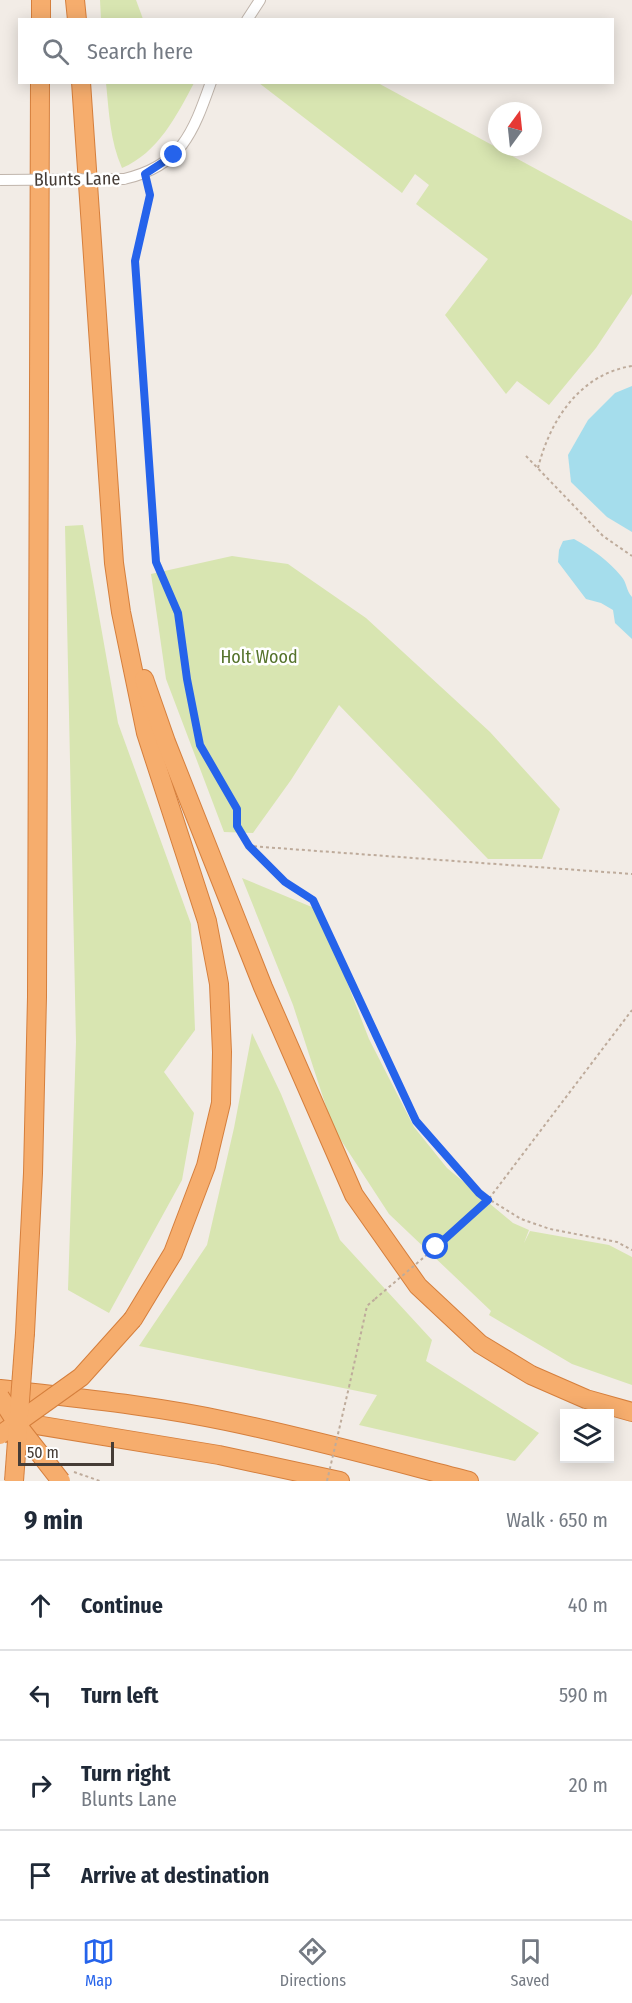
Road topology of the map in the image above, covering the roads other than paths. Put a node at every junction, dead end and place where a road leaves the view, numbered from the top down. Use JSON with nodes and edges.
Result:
{"nodes":[{"id":1,"x":41,"y":0,"type":"edge"},
{"id":2,"x":75,"y":0,"type":"edge"},
{"id":3,"x":260,"y":0,"type":"edge"},
{"id":4,"x":41,"y":18,"type":"edge"},
{"id":5,"x":77,"y":18,"type":"edge"},
{"id":6,"x":248,"y":18,"type":"edge"},
{"id":7,"x":40,"y":84,"type":"edge"},
{"id":8,"x":81,"y":84,"type":"edge"},
{"id":9,"x":209,"y":84,"type":"edge"},
{"id":10,"x":0,"y":180,"type":"edge"},
{"id":11,"x":121,"y":612,"type":"junction"},
{"id":12,"x":0,"y":1389,"type":"edge"},
{"id":13,"x":0,"y":1397,"type":"edge"},
{"id":14,"x":632,"y":1412,"type":"edge"},
{"id":15,"x":0,"y":1419,"type":"edge"},
{"id":16,"x":0,"y":1435,"type":"edge"},
{"id":17,"x":301,"y":1471,"type":"junction"},
{"id":18,"x":14,"y":1481,"type":"edge"},
{"id":19,"x":61,"y":1481,"type":"edge"},
{"id":20,"x":325,"y":1481,"type":"edge"},
{"id":21,"x":340,"y":1481,"type":"edge"},
{"id":22,"x":470,"y":1481,"type":"edge"}],
"edges":[{"from":1,"to":4,"type":"highway"},
{"from":2,"to":5,"type":"highway"},
{"from":3,"to":6,"type":"street"},
{"from":7,"to":18,"type":"highway","bridge":true},
{"from":8,"to":11,"type":"highway"},
{"from":9,"to":10,"type":"street","name":"Blunts Lane","bridge":true},
{"from":11,"to":14,"type":"highway"},
{"from":11,"to":16,"type":"highway","bridge":true},
{"from":12,"to":22,"type":"highway"},
{"from":13,"to":19,"type":"highway","bridge":true},
{"from":15,"to":17,"type":"highway"},
{"from":17,"to":20,"type":"highway"},
{"from":17,"to":21,"type":"highway"}]}
